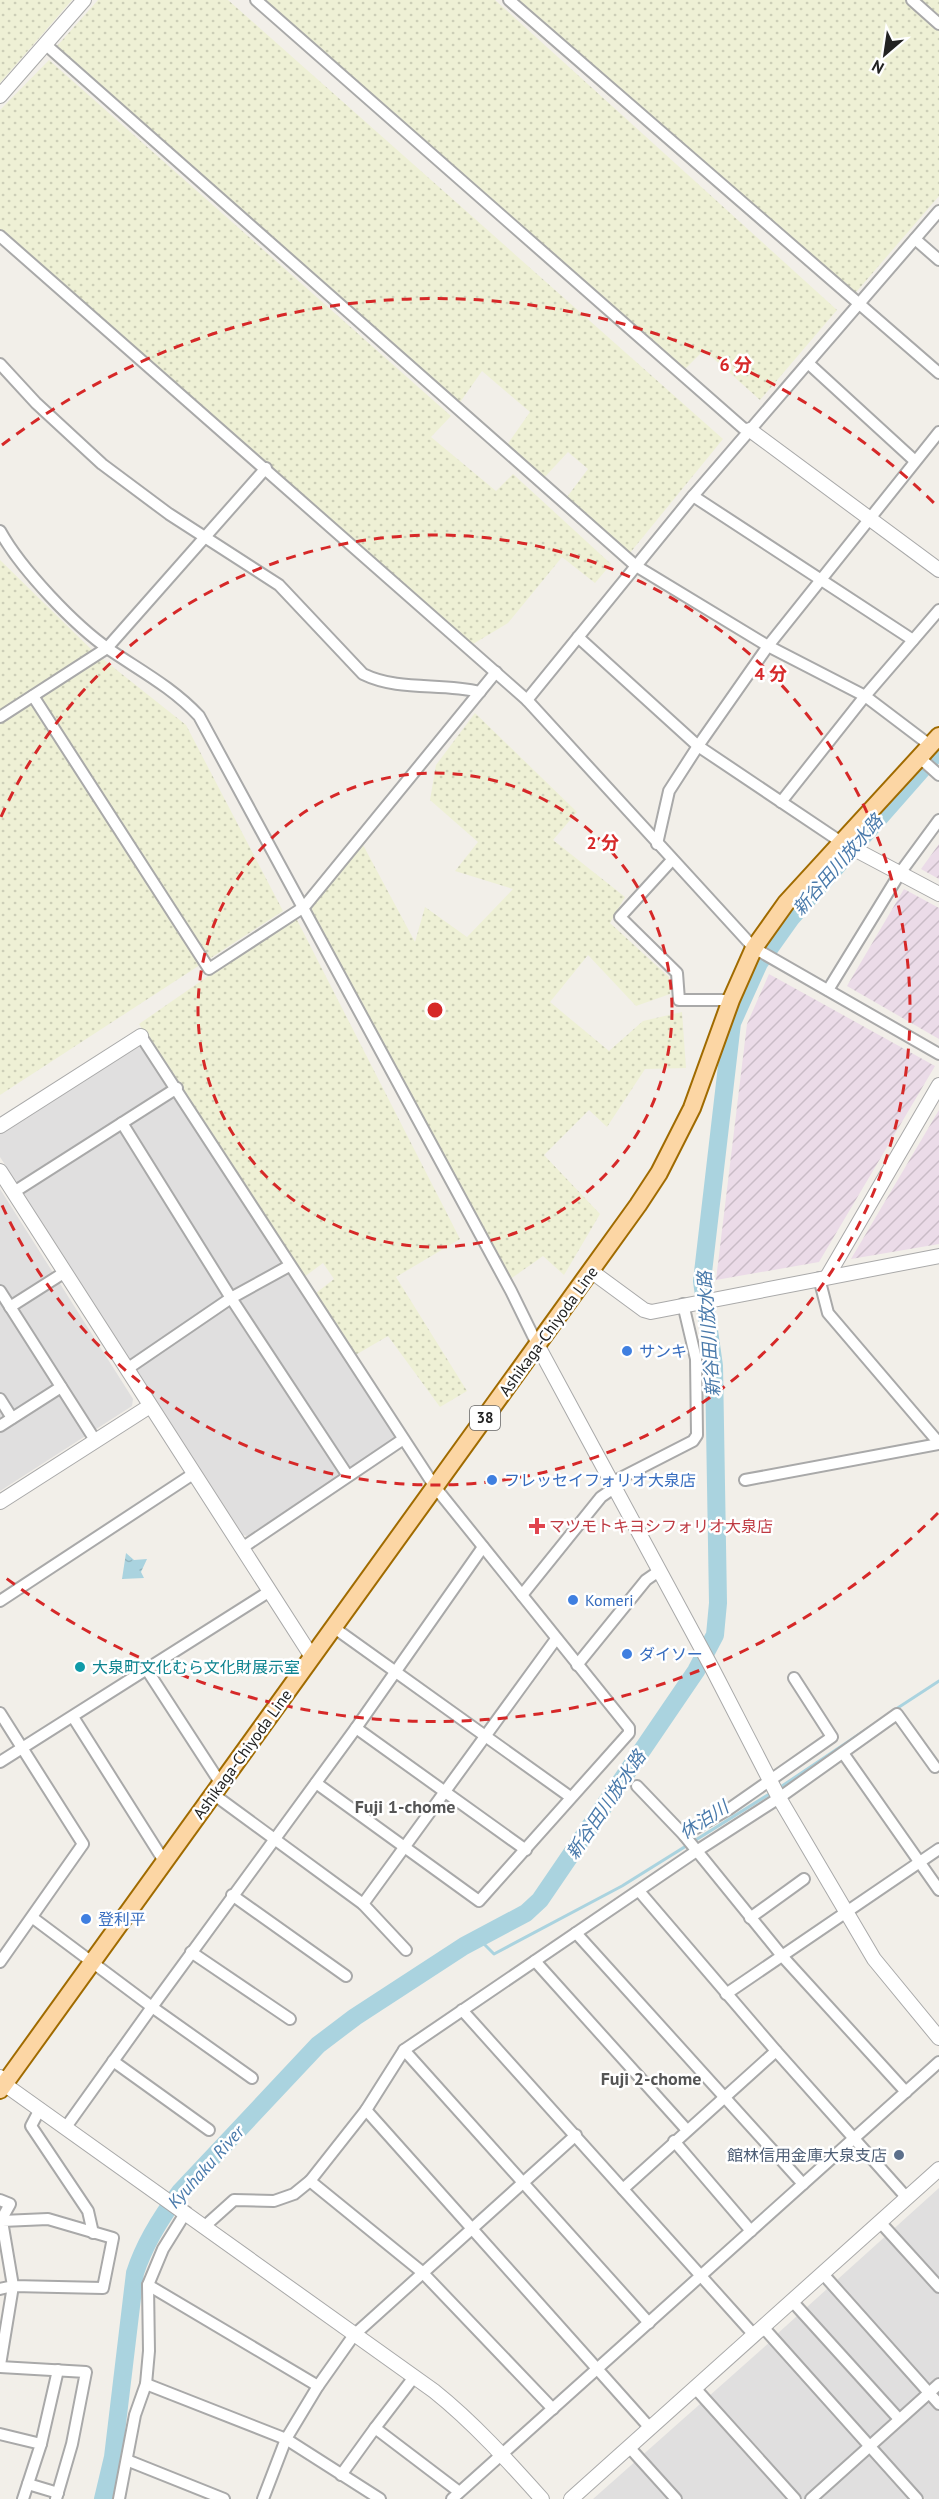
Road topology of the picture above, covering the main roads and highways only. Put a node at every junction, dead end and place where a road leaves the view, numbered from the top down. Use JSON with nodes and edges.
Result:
{"nodes":[{"id":1,"x":928,"y":750,"type":"edge"},
{"id":2,"x":1,"y":2083,"type":"edge"}],
"edges":[{"from":1,"to":2,"type":"main road","name":"Ashikaga-Chiyoda Line","number":"38"}]}
